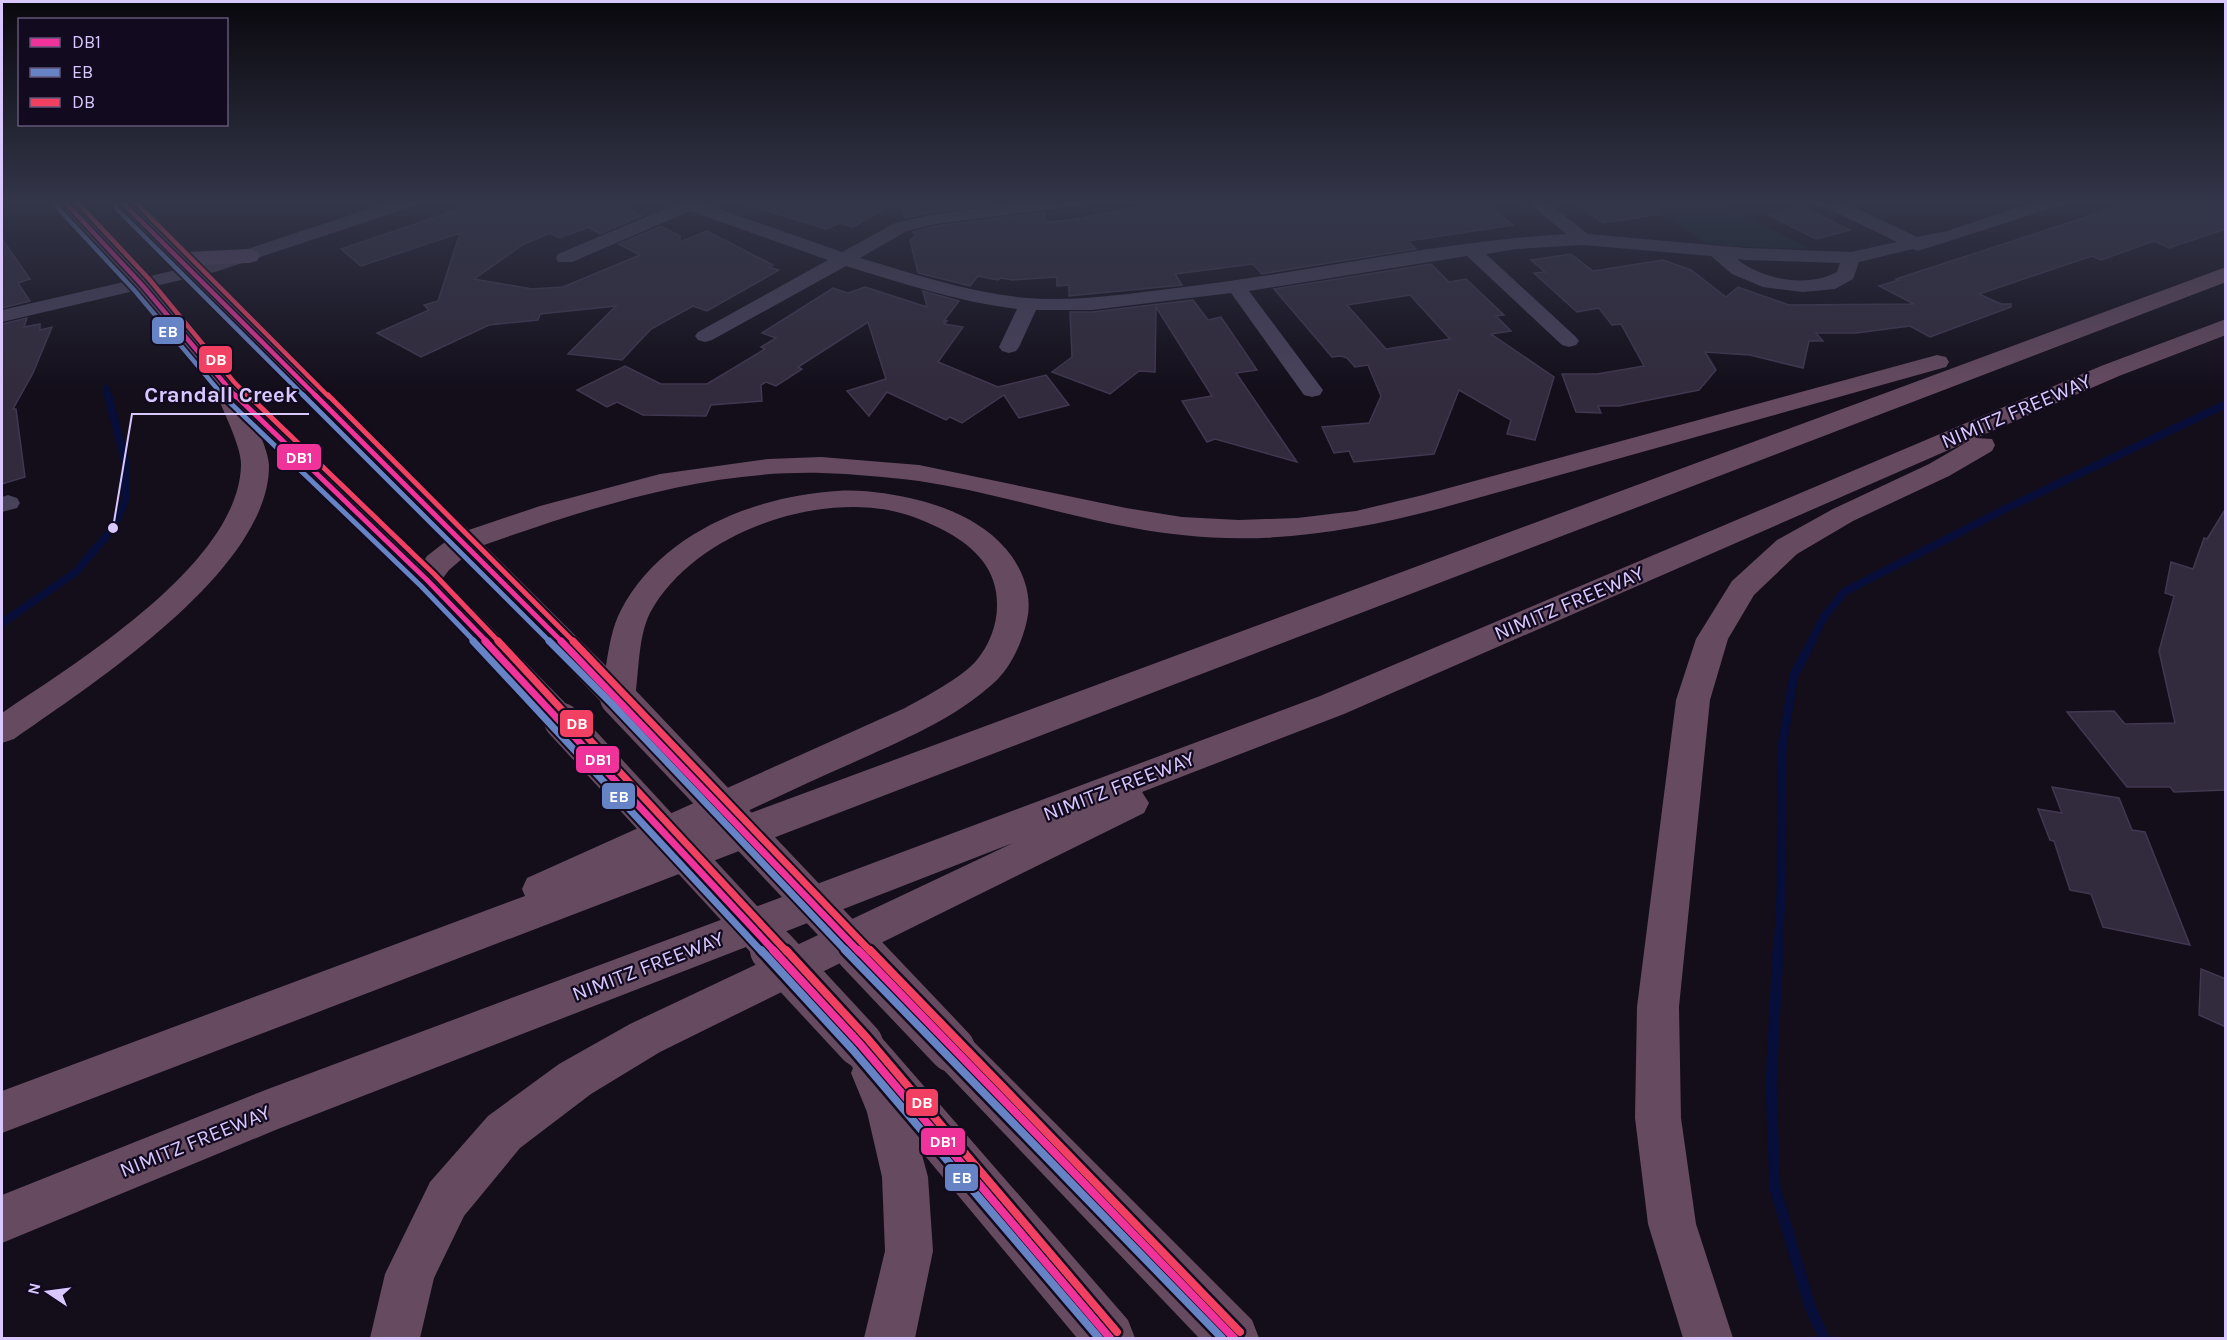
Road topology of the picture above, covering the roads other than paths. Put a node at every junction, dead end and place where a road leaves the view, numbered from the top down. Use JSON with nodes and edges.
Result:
{"nodes":[{"id":1,"x":122,"y":264,"type":"edge"},
{"id":2,"x":183,"y":264,"type":"edge"},
{"id":3,"x":201,"y":264,"type":"edge"},
{"id":4,"x":241,"y":264,"type":"edge"},
{"id":5,"x":836,"y":264,"type":"edge"},
{"id":6,"x":859,"y":264,"type":"edge"},
{"id":7,"x":1390,"y":264,"type":"edge"},
{"id":8,"x":1486,"y":264,"type":"edge"},
{"id":9,"x":1730,"y":264,"type":"edge"},
{"id":10,"x":1849,"y":264,"type":"edge"},
{"id":11,"x":185,"y":266,"type":"junction"},
{"id":12,"x":2226,"y":274,"type":"edge"},
{"id":13,"x":142,"y":285,"type":"junction"},
{"id":14,"x":1236,"y":287,"type":"junction"},
{"id":15,"x":219,"y":299,"type":"junction"},
{"id":16,"x":1029,"y":304,"type":"junction"},
{"id":17,"x":2145,"y":304,"type":"junction"},
{"id":18,"x":2,"y":316,"type":"edge"},
{"id":19,"x":2226,"y":326,"type":"edge"},
{"id":20,"x":705,"y":336,"type":"dead end"},
{"id":21,"x":1569,"y":341,"type":"dead end"},
{"id":22,"x":1009,"y":347,"type":"dead end"},
{"id":23,"x":2110,"y":371,"type":"junction"},
{"id":24,"x":227,"y":388,"type":"junction"},
{"id":25,"x":1312,"y":390,"type":"dead end"},
{"id":26,"x":464,"y":542,"type":"junction"},
{"id":27,"x":427,"y":580,"type":"junction"},
{"id":28,"x":618,"y":698,"type":"junction"},
{"id":29,"x":1332,"y":705,"type":"junction"},
{"id":30,"x":2,"y":730,"type":"edge"},
{"id":31,"x":268,"y":1013,"type":"junction"},
{"id":32,"x":860,"y":1044,"type":"junction"},
{"id":33,"x":2,"y":1112,"type":"edge"},
{"id":34,"x":2,"y":1219,"type":"edge"},
{"id":35,"x":395,"y":1338,"type":"edge"},
{"id":36,"x":889,"y":1338,"type":"edge"},
{"id":37,"x":1110,"y":1338,"type":"edge"},
{"id":38,"x":1233,"y":1338,"type":"edge"},
{"id":39,"x":1708,"y":1338,"type":"edge"}],
"edges":[{"from":1,"to":13,"type":"main road"},
{"from":2,"to":11,"type":"main road"},
{"from":3,"to":11,"type":"main road"},
{"from":4,"to":15,"type":"main road"},
{"from":5,"to":20,"type":"street"},
{"from":6,"to":16,"type":"street"},
{"from":7,"to":14,"type":"street"},
{"from":8,"to":21,"type":"street"},
{"from":9,"to":10,"type":"street"},
{"from":11,"to":13,"type":"street"},
{"from":11,"to":15,"type":"main road"},
{"from":12,"to":17,"type":"highway"},
{"from":13,"to":18,"type":"street"},
{"from":13,"to":24,"type":"main road"},
{"from":14,"to":16,"type":"street"},
{"from":14,"to":25,"type":"street"},
{"from":15,"to":26,"type":"main road"},
{"from":16,"to":22,"type":"street"},
{"from":17,"to":26,"type":"highway"},
{"from":17,"to":31,"type":"highway"},
{"from":19,"to":23,"type":"highway","name":"NIMITZ FREEWAY"},
{"from":23,"to":29,"type":"highway","name":"NIMITZ FREEWAY"},
{"from":23,"to":39,"type":"highway"},
{"from":24,"to":27,"type":"main road"},
{"from":24,"to":30,"type":"highway"},
{"from":26,"to":27,"type":"highway"},
{"from":26,"to":28,"type":"highway"},
{"from":27,"to":32,"type":"highway","bridge":true},
{"from":28,"to":31,"type":"highway"},
{"from":28,"to":38,"type":"highway","bridge":true},
{"from":29,"to":34,"type":"highway","name":"NIMITZ FREEWAY"},
{"from":29,"to":35,"type":"highway"},
{"from":31,"to":33,"type":"highway"},
{"from":32,"to":36,"type":"highway"},
{"from":32,"to":37,"type":"highway"}]}
